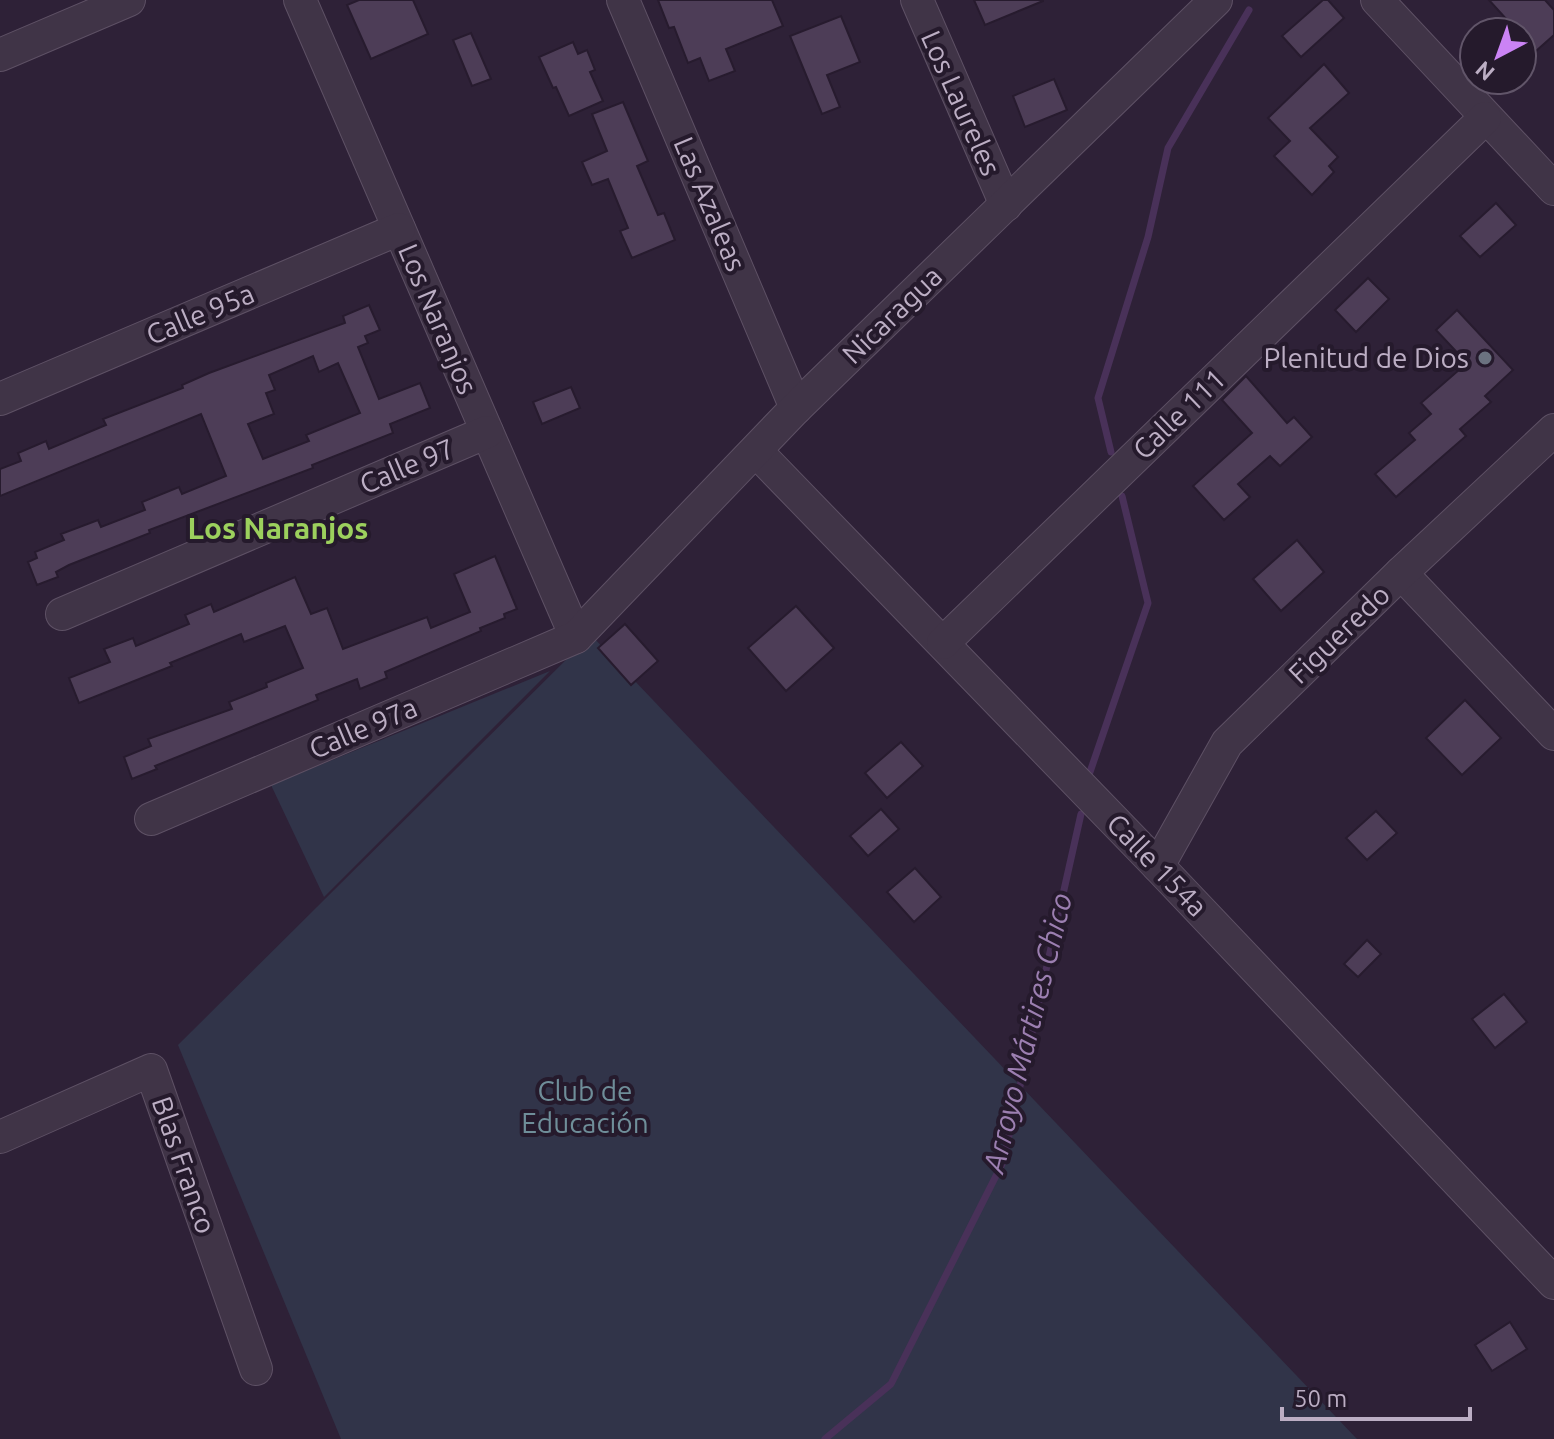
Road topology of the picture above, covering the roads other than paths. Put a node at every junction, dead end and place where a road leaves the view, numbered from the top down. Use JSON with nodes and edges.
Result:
{"nodes":[{"id":1,"x":129,"y":0,"type":"edge"},
{"id":2,"x":300,"y":0,"type":"edge"},
{"id":3,"x":623,"y":0,"type":"edge"},
{"id":4,"x":917,"y":0,"type":"edge"},
{"id":5,"x":1216,"y":0,"type":"edge"},
{"id":6,"x":1377,"y":0,"type":"edge"},
{"id":7,"x":0,"y":55,"type":"edge"},
{"id":8,"x":1485,"y":118,"type":"junction"},
{"id":9,"x":1554,"y":189,"type":"edge"},
{"id":10,"x":1006,"y":205,"type":"junction"},
{"id":11,"x":399,"y":229,"type":"junction"},
{"id":12,"x":0,"y":399,"type":"edge"},
{"id":13,"x":796,"y":408,"type":"junction"},
{"id":14,"x":1554,"y":430,"type":"edge"},
{"id":15,"x":487,"y":432,"type":"junction"},
{"id":16,"x":756,"y":451,"type":"junction"},
{"id":17,"x":1401,"y":573,"type":"junction"},
{"id":18,"x":62,"y":614,"type":"dead end"},
{"id":19,"x":576,"y":637,"type":"junction"},
{"id":20,"x":943,"y":643,"type":"junction"},
{"id":21,"x":1554,"y":734,"type":"edge"},
{"id":22,"x":151,"y":819,"type":"dead end"},
{"id":23,"x":1158,"y":866,"type":"junction"},
{"id":24,"x":0,"y":1137,"type":"edge"},
{"id":25,"x":1554,"y":1283,"type":"edge"},
{"id":26,"x":256,"y":1369,"type":"dead end"}],
"edges":[{"from":1,"to":7,"type":"street"},
{"from":2,"to":11,"type":"street","name":"Los Naranjos"},
{"from":3,"to":13,"type":"street","name":"Las Azaleas"},
{"from":4,"to":10,"type":"street","name":"Los Laureles"},
{"from":5,"to":10,"type":"street","name":"Nicaragua"},
{"from":6,"to":8,"type":"street"},
{"from":8,"to":9,"type":"street"},
{"from":8,"to":20,"type":"street","name":"Calle 111"},
{"from":10,"to":13,"type":"street","name":"Nicaragua"},
{"from":11,"to":12,"type":"street","name":"Calle 95a"},
{"from":11,"to":15,"type":"street","name":"Los Naranjos"},
{"from":13,"to":16,"type":"street","name":"Nicaragua"},
{"from":14,"to":17,"type":"street","name":"Figueredo"},
{"from":15,"to":18,"type":"street","name":"Calle 97"},
{"from":15,"to":19,"type":"street","name":"Los Naranjos"},
{"from":16,"to":19,"type":"street","name":"Nicaragua"},
{"from":16,"to":20,"type":"street","name":"Calle 154a"},
{"from":17,"to":21,"type":"street"},
{"from":17,"to":23,"type":"street","name":"Figueredo"},
{"from":19,"to":22,"type":"street","name":"Calle 97a"},
{"from":20,"to":23,"type":"street","name":"Calle 154a"},
{"from":23,"to":25,"type":"street","name":"Calle 154a"},
{"from":24,"to":26,"type":"street","name":"Blas Franco"}]}
